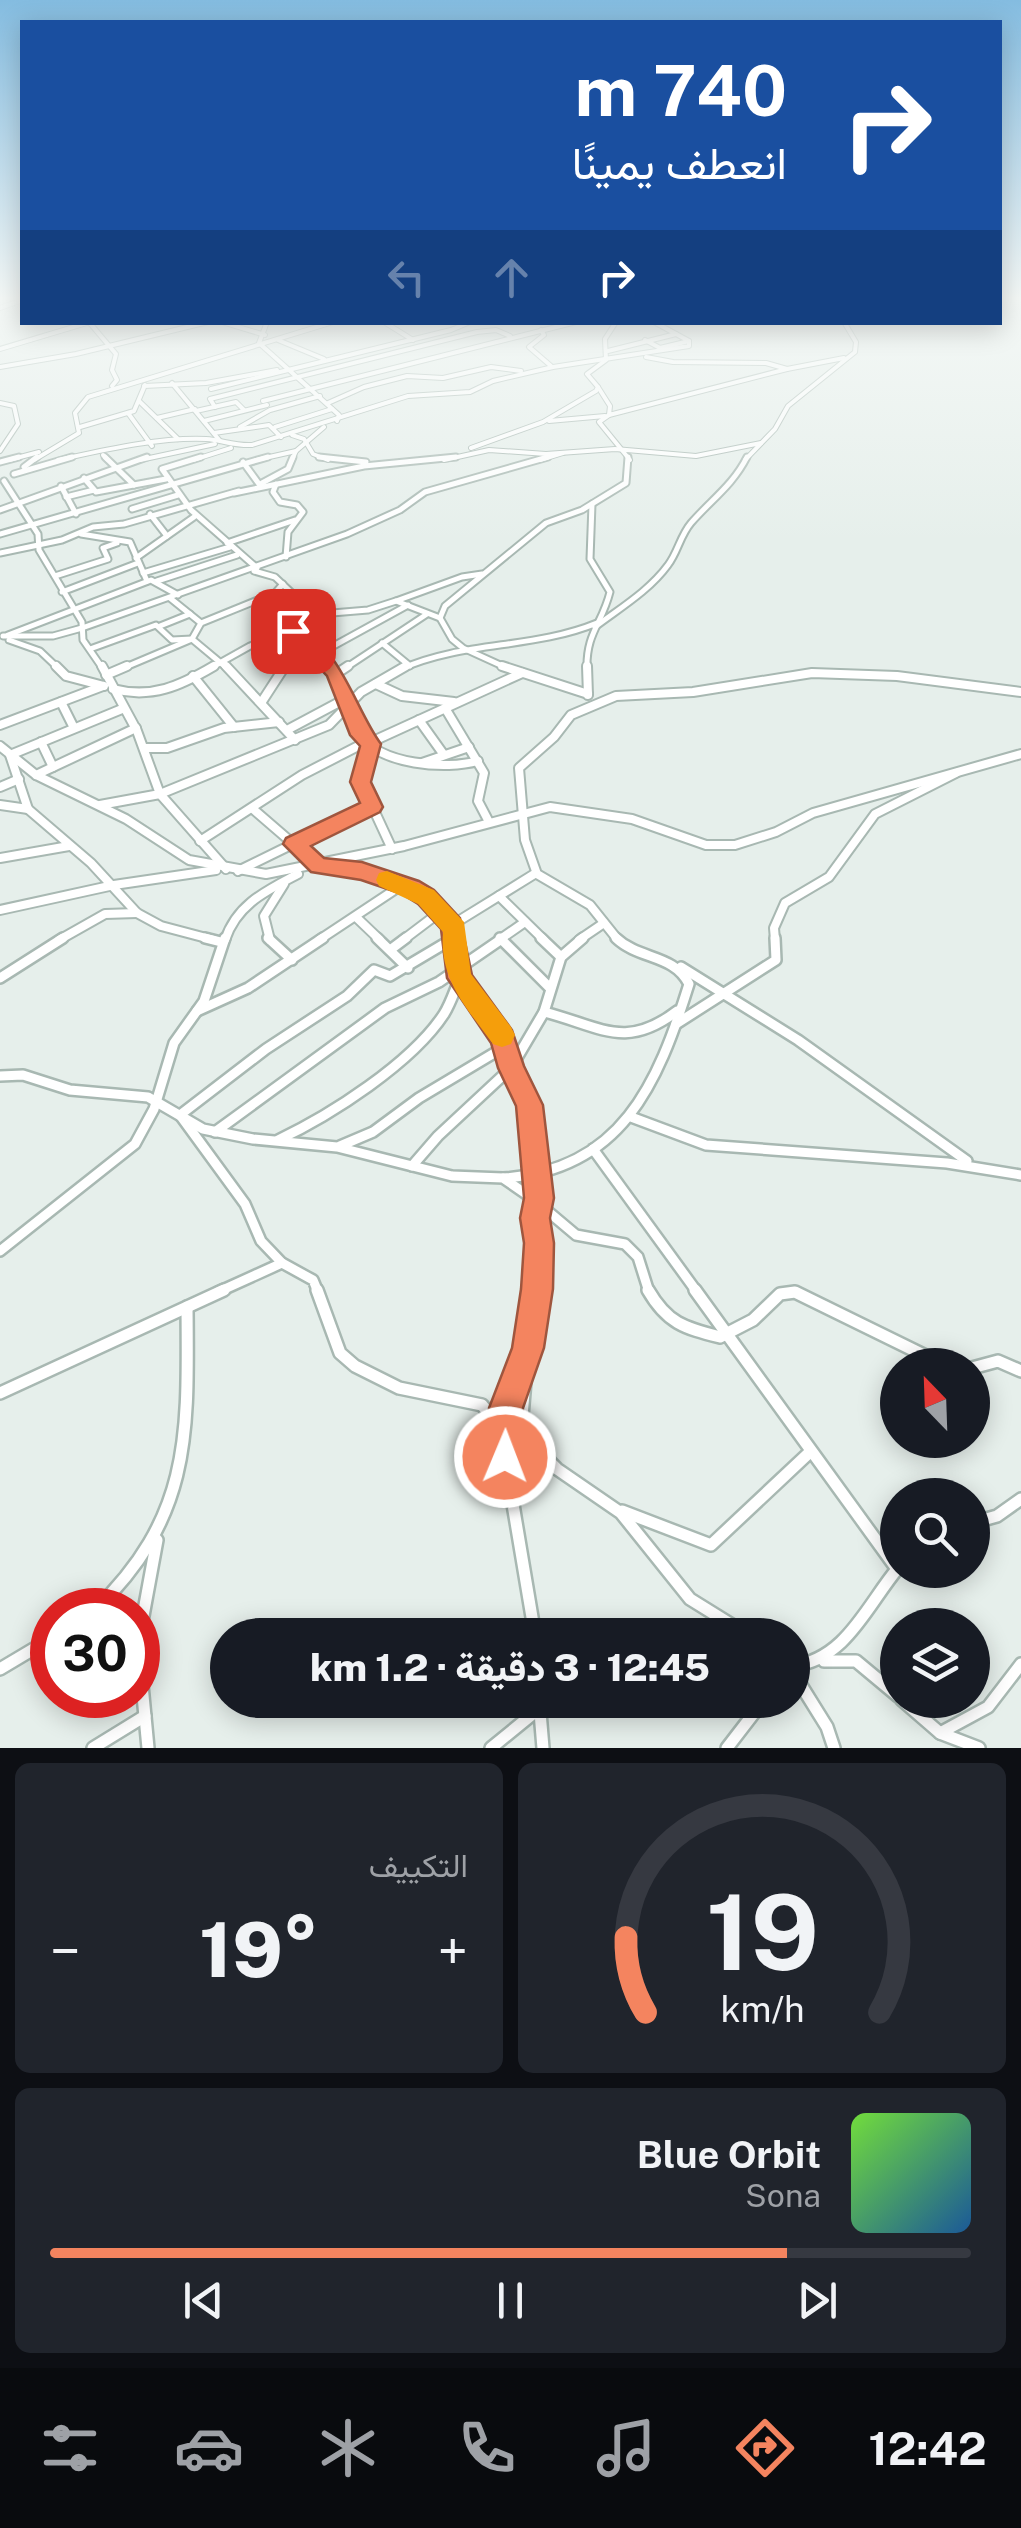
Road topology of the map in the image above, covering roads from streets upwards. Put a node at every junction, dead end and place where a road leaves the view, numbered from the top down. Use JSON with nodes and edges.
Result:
{"nodes":[{"id":1,"x":295,"y":378,"type":"edge"},
{"id":2,"x":116,"y":379,"type":"edge"},
{"id":3,"x":146,"y":379,"type":"edge"},
{"id":4,"x":153,"y":379,"type":"edge"},
{"id":5,"x":233,"y":379,"type":"edge"},
{"id":6,"x":256,"y":379,"type":"edge"},
{"id":7,"x":293,"y":379,"type":"edge"},
{"id":8,"x":350,"y":379,"type":"edge"},
{"id":9,"x":404,"y":379,"type":"edge"},
{"id":10,"x":505,"y":379,"type":"edge"},
{"id":11,"x":591,"y":379,"type":"edge"},
{"id":12,"x":750,"y":379,"type":"edge"},
{"id":13,"x":821,"y":379,"type":"edge"},
{"id":14,"x":242,"y":382,"type":"junction"},
{"id":15,"x":172,"y":383,"type":"junction"},
{"id":16,"x":144,"y":386,"type":"junction"},
{"id":17,"x":208,"y":386,"type":"junction"},
{"id":18,"x":598,"y":387,"type":"junction"},
{"id":19,"x":104,"y":390,"type":"junction"},
{"id":20,"x":250,"y":390,"type":"junction"},
{"id":21,"x":307,"y":390,"type":"junction"},
{"id":22,"x":222,"y":396,"type":"junction"},
{"id":23,"x":320,"y":396,"type":"junction"},
{"id":24,"x":139,"y":401,"type":"junction"},
{"id":25,"x":0,"y":403,"type":"edge"},
{"id":26,"x":232,"y":403,"type":"junction"},
{"id":27,"x":267,"y":405,"type":"junction"},
{"id":28,"x":330,"y":406,"type":"junction"},
{"id":29,"x":215,"y":407,"type":"junction"},
{"id":30,"x":195,"y":410,"type":"junction"},
{"id":31,"x":244,"y":410,"type":"junction"},
{"id":32,"x":128,"y":413,"type":"junction"},
{"id":33,"x":311,"y":415,"type":"junction"},
{"id":34,"x":609,"y":415,"type":"junction"},
{"id":35,"x":157,"y":418,"type":"junction"},
{"id":36,"x":337,"y":420,"type":"junction"},
{"id":37,"x":204,"y":421,"type":"junction"},
{"id":38,"x":543,"y":422,"type":"junction"},
{"id":39,"x":323,"y":424,"type":"junction"},
{"id":40,"x":240,"y":427,"type":"junction"},
{"id":41,"x":275,"y":427,"type":"junction"},
{"id":42,"x":80,"y":428,"type":"junction"},
{"id":43,"x":214,"y":433,"type":"junction"},
{"id":44,"x":284,"y":436,"type":"junction"},
{"id":45,"x":186,"y":440,"type":"junction"},
{"id":46,"x":761,"y":442,"type":"junction"},
{"id":47,"x":223,"y":444,"type":"junction"},
{"id":48,"x":306,"y":444,"type":"junction"},
{"id":49,"x":152,"y":446,"type":"junction"},
{"id":50,"x":236,"y":447,"type":"junction"},
{"id":51,"x":50,"y":448,"type":"junction"},
{"id":52,"x":0,"y":449,"type":"edge"},
{"id":53,"x":621,"y":449,"type":"junction"},
{"id":54,"x":296,"y":451,"type":"junction"},
{"id":55,"x":563,"y":453,"type":"junction"},
{"id":56,"x":169,"y":454,"type":"junction"},
{"id":57,"x":102,"y":455,"type":"junction"},
{"id":58,"x":438,"y":460,"type":"junction"},
{"id":59,"x":0,"y":462,"type":"edge"},
{"id":60,"x":243,"y":462,"type":"junction"},
{"id":61,"x":178,"y":463,"type":"junction"},
{"id":62,"x":376,"y":464,"type":"junction"},
{"id":63,"x":114,"y":468,"type":"junction"},
{"id":64,"x":14,"y":474,"type":"junction"},
{"id":65,"x":84,"y":478,"type":"junction"},
{"id":66,"x":168,"y":481,"type":"junction"},
{"id":67,"x":2,"y":483,"type":"edge"},
{"id":68,"x":259,"y":484,"type":"junction"},
{"id":69,"x":276,"y":484,"type":"junction"},
{"id":70,"x":134,"y":485,"type":"junction"},
{"id":71,"x":61,"y":486,"type":"junction"},
{"id":72,"x":94,"y":490,"type":"junction"},
{"id":73,"x":113,"y":490,"type":"junction"},
{"id":74,"x":146,"y":491,"type":"junction"},
{"id":75,"x":234,"y":493,"type":"junction"},
{"id":76,"x":178,"y":494,"type":"junction"},
{"id":77,"x":66,"y":496,"type":"junction"},
{"id":78,"x":122,"y":499,"type":"junction"},
{"id":79,"x":594,"y":500,"type":"junction"},
{"id":80,"x":17,"y":502,"type":"junction"},
{"id":81,"x":155,"y":502,"type":"junction"},
{"id":82,"x":187,"y":506,"type":"junction"},
{"id":83,"x":132,"y":509,"type":"junction"},
{"id":84,"x":0,"y":510,"type":"edge"},
{"id":85,"x":77,"y":513,"type":"junction"},
{"id":86,"x":150,"y":514,"type":"junction"},
{"id":87,"x":194,"y":517,"type":"junction"},
{"id":88,"x":141,"y":518,"type":"junction"},
{"id":89,"x":299,"y":518,"type":"junction"},
{"id":90,"x":32,"y":525,"type":"junction"},
{"id":91,"x":84,"y":531,"type":"junction"},
{"id":92,"x":0,"y":534,"type":"edge"},
{"id":93,"x":167,"y":536,"type":"junction"},
{"id":94,"x":118,"y":542,"type":"junction"},
{"id":95,"x":228,"y":544,"type":"junction"},
{"id":96,"x":37,"y":545,"type":"junction"},
{"id":97,"x":0,"y":553,"type":"edge"},
{"id":98,"x":237,"y":554,"type":"junction"},
{"id":99,"x":286,"y":557,"type":"junction"},
{"id":100,"x":137,"y":560,"type":"junction"},
{"id":101,"x":254,"y":569,"type":"junction"},
{"id":102,"x":190,"y":572,"type":"junction"},
{"id":103,"x":143,"y":573,"type":"junction"},
{"id":104,"x":485,"y":573,"type":"junction"},
{"id":105,"x":55,"y":576,"type":"junction"},
{"id":106,"x":157,"y":581,"type":"junction"},
{"id":107,"x":148,"y":582,"type":"junction"},
{"id":108,"x":283,"y":584,"type":"junction"},
{"id":109,"x":206,"y":587,"type":"junction"},
{"id":110,"x":62,"y":592,"type":"junction"},
{"id":111,"x":174,"y":596,"type":"junction"},
{"id":112,"x":108,"y":597,"type":"junction"},
{"id":113,"x":396,"y":601,"type":"junction"},
{"id":114,"x":408,"y":604,"type":"junction"},
{"id":115,"x":73,"y":611,"type":"junction"},
{"id":116,"x":119,"y":614,"type":"junction"},
{"id":117,"x":190,"y":614,"type":"junction"},
{"id":118,"x":331,"y":614,"type":"junction"},
{"id":119,"x":427,"y":614,"type":"junction"},
{"id":120,"x":440,"y":618,"type":"junction"},
{"id":121,"x":201,"y":623,"type":"junction"},
{"id":122,"x":596,"y":625,"type":"junction"},
{"id":123,"x":160,"y":626,"type":"junction"},
{"id":124,"x":370,"y":626,"type":"junction"},
{"id":125,"x":82,"y":628,"type":"junction"},
{"id":126,"x":294,"y":632,"type":"junction"},
{"id":127,"x":1,"y":638,"type":"edge"},
{"id":128,"x":192,"y":639,"type":"junction"},
{"id":129,"x":386,"y":641,"type":"junction"},
{"id":130,"x":90,"y":649,"type":"junction"},
{"id":131,"x":470,"y":651,"type":"junction"},
{"id":132,"x":317,"y":655,"type":"junction"},
{"id":133,"x":222,"y":662,"type":"junction"},
{"id":134,"x":410,"y":666,"type":"junction"},
{"id":135,"x":522,"y":673,"type":"junction"},
{"id":136,"x":336,"y":674,"type":"junction"},
{"id":137,"x":106,"y":675,"type":"junction"},
{"id":138,"x":192,"y":676,"type":"junction"},
{"id":139,"x":376,"y":684,"type":"junction"},
{"id":140,"x":109,"y":686,"type":"junction"},
{"id":141,"x":1021,"y":692,"type":"edge"},
{"id":142,"x":588,"y":694,"type":"junction"},
{"id":143,"x":345,"y":699,"type":"junction"},
{"id":144,"x":61,"y":702,"type":"junction"},
{"id":145,"x":261,"y":702,"type":"junction"},
{"id":146,"x":458,"y":702,"type":"junction"},
{"id":147,"x":584,"y":706,"type":"junction"},
{"id":148,"x":445,"y":708,"type":"junction"},
{"id":149,"x":122,"y":709,"type":"junction"},
{"id":150,"x":348,"y":710,"type":"junction"},
{"id":151,"x":420,"y":720,"type":"junction"},
{"id":152,"x":279,"y":722,"type":"junction"},
{"id":153,"x":0,"y":725,"type":"edge"},
{"id":154,"x":234,"y":726,"type":"junction"},
{"id":155,"x":74,"y":728,"type":"junction"},
{"id":156,"x":136,"y":728,"type":"junction"},
{"id":157,"x":287,"y":730,"type":"junction"},
{"id":158,"x":295,"y":740,"type":"junction"},
{"id":159,"x":42,"y":742,"type":"junction"},
{"id":160,"x":368,"y":743,"type":"junction"},
{"id":161,"x":0,"y":746,"type":"edge"},
{"id":162,"x":469,"y":747,"type":"junction"},
{"id":163,"x":144,"y":748,"type":"junction"},
{"id":164,"x":1021,"y":754,"type":"edge"},
{"id":165,"x":10,"y":755,"type":"junction"},
{"id":166,"x":444,"y":756,"type":"junction"},
{"id":167,"x":478,"y":761,"type":"junction"},
{"id":168,"x":418,"y":765,"type":"junction"},
{"id":169,"x":53,"y":766,"type":"junction"},
{"id":170,"x":960,"y":770,"type":"junction"},
{"id":171,"x":36,"y":774,"type":"junction"},
{"id":172,"x":19,"y":779,"type":"junction"},
{"id":173,"x":0,"y":787,"type":"edge"},
{"id":174,"x":160,"y":794,"type":"junction"},
{"id":175,"x":0,"y":805,"type":"edge"},
{"id":176,"x":100,"y":805,"type":"junction"},
{"id":177,"x":372,"y":807,"type":"junction"},
{"id":178,"x":28,"y":809,"type":"junction"},
{"id":179,"x":253,"y":809,"type":"junction"},
{"id":180,"x":522,"y":813,"type":"junction"},
{"id":181,"x":489,"y":822,"type":"junction"},
{"id":182,"x":200,"y":841,"type":"junction"},
{"id":183,"x":294,"y":844,"type":"junction"},
{"id":184,"x":70,"y":846,"type":"junction"},
{"id":185,"x":392,"y":849,"type":"junction"},
{"id":186,"x":0,"y":858,"type":"edge"},
{"id":187,"x":315,"y":866,"type":"junction"},
{"id":188,"x":224,"y":869,"type":"junction"},
{"id":189,"x":238,"y":871,"type":"junction"},
{"id":190,"x":536,"y":873,"type":"junction"},
{"id":191,"x":288,"y":879,"type":"junction"},
{"id":192,"x":114,"y":885,"type":"junction"},
{"id":193,"x":402,"y":885,"type":"junction"},
{"id":194,"x":499,"y":896,"type":"junction"},
{"id":195,"x":0,"y":910,"type":"edge"},
{"id":196,"x":440,"y":912,"type":"junction"},
{"id":197,"x":137,"y":913,"type":"junction"},
{"id":198,"x":357,"y":918,"type":"junction"},
{"id":199,"x":525,"y":922,"type":"junction"},
{"id":200,"x":604,"y":923,"type":"junction"},
{"id":201,"x":452,"y":925,"type":"junction"},
{"id":202,"x":455,"y":936,"type":"junction"},
{"id":203,"x":500,"y":938,"type":"junction"},
{"id":204,"x":221,"y":942,"type":"junction"},
{"id":205,"x":390,"y":950,"type":"junction"},
{"id":206,"x":561,"y":958,"type":"junction"},
{"id":207,"x":292,"y":960,"type":"junction"},
{"id":208,"x":673,"y":962,"type":"junction"},
{"id":209,"x":408,"y":968,"type":"junction"},
{"id":210,"x":458,"y":973,"type":"junction"},
{"id":211,"x":0,"y":978,"type":"edge"},
{"id":212,"x":550,"y":988,"type":"junction"},
{"id":213,"x":721,"y":992,"type":"junction"},
{"id":214,"x":680,"y":1009,"type":"junction"},
{"id":215,"x":197,"y":1010,"type":"junction"},
{"id":216,"x":544,"y":1012,"type":"junction"},
{"id":217,"x":672,"y":1027,"type":"junction"},
{"id":218,"x":506,"y":1046,"type":"junction"},
{"id":219,"x":511,"y":1068,"type":"junction"},
{"id":220,"x":0,"y":1076,"type":"edge"},
{"id":221,"x":157,"y":1100,"type":"junction"},
{"id":222,"x":180,"y":1115,"type":"junction"},
{"id":223,"x":631,"y":1117,"type":"junction"},
{"id":224,"x":215,"y":1132,"type":"junction"},
{"id":225,"x":276,"y":1141,"type":"junction"},
{"id":226,"x":337,"y":1146,"type":"junction"},
{"id":227,"x":593,"y":1149,"type":"junction"},
{"id":228,"x":974,"y":1165,"type":"junction"},
{"id":229,"x":412,"y":1166,"type":"junction"},
{"id":230,"x":538,"y":1175,"type":"junction"},
{"id":231,"x":1021,"y":1175,"type":"edge"},
{"id":232,"x":503,"y":1178,"type":"junction"},
{"id":233,"x":538,"y":1203,"type":"junction"},
{"id":234,"x":535,"y":1218,"type":"junction"},
{"id":235,"x":0,"y":1251,"type":"edge"},
{"id":236,"x":282,"y":1262,"type":"junction"},
{"id":237,"x":187,"y":1307,"type":"junction"},
{"id":238,"x":726,"y":1334,"type":"junction"},
{"id":239,"x":528,"y":1348,"type":"junction"},
{"id":240,"x":909,"y":1348,"type":"edge"},
{"id":241,"x":990,"y":1361,"type":"edge"},
{"id":242,"x":1021,"y":1371,"type":"edge"},
{"id":243,"x":0,"y":1393,"type":"edge"},
{"id":244,"x":504,"y":1432,"type":"junction"},
{"id":245,"x":810,"y":1452,"type":"junction"},
{"id":246,"x":1021,"y":1499,"type":"edge"},
{"id":247,"x":618,"y":1510,"type":"junction"},
{"id":248,"x":990,"y":1518,"type":"edge"},
{"id":249,"x":158,"y":1537,"type":"junction"},
{"id":250,"x":880,"y":1546,"type":"edge"},
{"id":251,"x":880,"y":1587,"type":"edge"},
{"id":252,"x":114,"y":1588,"type":"edge"},
{"id":253,"x":148,"y":1588,"type":"edge"},
{"id":254,"x":531,"y":1618,"type":"edge"},
{"id":255,"x":718,"y":1618,"type":"edge"},
{"id":256,"x":30,"y":1651,"type":"edge"},
{"id":257,"x":810,"y":1664,"type":"edge"},
{"id":258,"x":810,"y":1664,"type":"edge"},
{"id":259,"x":1021,"y":1664,"type":"edge"},
{"id":260,"x":0,"y":1669,"type":"edge"},
{"id":261,"x":880,"y":1681,"type":"edge"},
{"id":262,"x":810,"y":1700,"type":"edge"},
{"id":263,"x":142,"y":1718,"type":"edge"},
{"id":264,"x":145,"y":1718,"type":"edge"},
{"id":265,"x":524,"y":1718,"type":"edge"},
{"id":266,"x":541,"y":1718,"type":"edge"},
{"id":267,"x":750,"y":1718,"type":"edge"},
{"id":268,"x":923,"y":1718,"type":"edge"},
{"id":269,"x":940,"y":1733,"type":"junction"},
{"id":270,"x":93,"y":1748,"type":"edge"},
{"id":271,"x":148,"y":1748,"type":"edge"},
{"id":272,"x":491,"y":1748,"type":"edge"},
{"id":273,"x":542,"y":1748,"type":"edge"},
{"id":274,"x":727,"y":1748,"type":"edge"},
{"id":275,"x":834,"y":1748,"type":"edge"},
{"id":276,"x":979,"y":1748,"type":"edge"}],
"edges":[{"from":1,"to":21,"type":"street"},
{"from":2,"to":19,"type":"street"},
{"from":3,"to":19,"type":"street"},
{"from":4,"to":16,"type":"street"},
{"from":5,"to":17,"type":"street"},
{"from":6,"to":14,"type":"street"},
{"from":7,"to":20,"type":"street"},
{"from":8,"to":21,"type":"street"},
{"from":9,"to":28,"type":"street"},
{"from":10,"to":36,"type":"street"},
{"from":11,"to":18,"type":"street"},
{"from":12,"to":34,"type":"street"},
{"from":13,"to":46,"type":"street"},
{"from":14,"to":17,"type":"street"},
{"from":14,"to":20,"type":"street"},
{"from":15,"to":16,"type":"street"},
{"from":15,"to":17,"type":"street"},
{"from":15,"to":30,"type":"street"},
{"from":16,"to":24,"type":"street"},
{"from":17,"to":22,"type":"street"},
{"from":18,"to":34,"type":"street"},
{"from":18,"to":38,"type":"street"},
{"from":19,"to":42,"type":"street"},
{"from":20,"to":22,"type":"street"},
{"from":20,"to":27,"type":"street"},
{"from":21,"to":23,"type":"street"},
{"from":21,"to":27,"type":"street"},
{"from":22,"to":26,"type":"street"},
{"from":22,"to":29,"type":"street"},
{"from":23,"to":27,"type":"street"},
{"from":23,"to":28,"type":"street"},
{"from":24,"to":32,"type":"street"},
{"from":24,"to":35,"type":"street"},
{"from":25,"to":52,"type":"street"},
{"from":26,"to":29,"type":"street"},
{"from":26,"to":31,"type":"street"},
{"from":27,"to":31,"type":"street"},
{"from":27,"to":40,"type":"street"},
{"from":28,"to":33,"type":"street"},
{"from":28,"to":36,"type":"street"},
{"from":29,"to":30,"type":"street"},
{"from":30,"to":35,"type":"street"},
{"from":30,"to":37,"type":"street"},
{"from":31,"to":37,"type":"street"},
{"from":32,"to":42,"type":"street"},
{"from":32,"to":49,"type":"street"},
{"from":33,"to":39,"type":"street"},
{"from":33,"to":41,"type":"street"},
{"from":34,"to":38,"type":"street"},
{"from":34,"to":53,"type":"street"},
{"from":35,"to":45,"type":"street"},
{"from":36,"to":39,"type":"street"},
{"from":36,"to":48,"type":"street"},
{"from":37,"to":43,"type":"street"},
{"from":38,"to":58,"type":"street"},
{"from":39,"to":44,"type":"street"},
{"from":40,"to":41,"type":"street"},
{"from":40,"to":43,"type":"street"},
{"from":41,"to":44,"type":"street"},
{"from":42,"to":51,"type":"street"},
{"from":43,"to":47,"type":"street"},
{"from":44,"to":48,"type":"street"},
{"from":44,"to":50,"type":"street"},
{"from":45,"to":47,"type":"street"},
{"from":45,"to":49,"type":"street"},
{"from":46,"to":53,"type":"street"},
{"from":46,"to":122,"type":"street"},
{"from":47,"to":50,"type":"street"},
{"from":47,"to":56,"type":"street"},
{"from":48,"to":54,"type":"street"},
{"from":48,"to":62,"type":"street"},
{"from":49,"to":57,"type":"street"},
{"from":50,"to":61,"type":"street"},
{"from":51,"to":59,"type":"street"},
{"from":51,"to":64,"type":"street"},
{"from":53,"to":55,"type":"street"},
{"from":53,"to":79,"type":"street"},
{"from":54,"to":60,"type":"street"},
{"from":54,"to":68,"type":"street"},
{"from":55,"to":58,"type":"street"},
{"from":55,"to":99,"type":"street"},
{"from":56,"to":61,"type":"street"},
{"from":56,"to":63,"type":"street"},
{"from":57,"to":63,"type":"street"},
{"from":57,"to":64,"type":"street"},
{"from":58,"to":62,"type":"street"},
{"from":60,"to":66,"type":"street"},
{"from":60,"to":68,"type":"street"},
{"from":61,"to":66,"type":"street"},
{"from":62,"to":69,"type":"street"},
{"from":63,"to":65,"type":"street"},
{"from":63,"to":70,"type":"street"},
{"from":64,"to":67,"type":"street"},
{"from":65,"to":71,"type":"street"},
{"from":65,"to":72,"type":"street"},
{"from":66,"to":70,"type":"street"},
{"from":66,"to":74,"type":"street"},
{"from":66,"to":76,"type":"street"},
{"from":67,"to":80,"type":"street"},
{"from":68,"to":75,"type":"street"},
{"from":69,"to":75,"type":"street"},
{"from":69,"to":89,"type":"street"},
{"from":70,"to":73,"type":"street"},
{"from":71,"to":77,"type":"street"},
{"from":71,"to":80,"type":"street"},
{"from":72,"to":73,"type":"street"},
{"from":72,"to":77,"type":"street"},
{"from":73,"to":78,"type":"street"},
{"from":74,"to":78,"type":"street"},
{"from":74,"to":81,"type":"street"},
{"from":75,"to":82,"type":"street"},
{"from":76,"to":81,"type":"street"},
{"from":76,"to":82,"type":"street"},
{"from":77,"to":85,"type":"street"},
{"from":78,"to":83,"type":"street"},
{"from":78,"to":85,"type":"street"},
{"from":79,"to":104,"type":"street"},
{"from":79,"to":122,"type":"street"},
{"from":80,"to":84,"type":"street"},
{"from":80,"to":90,"type":"street"},
{"from":81,"to":83,"type":"street"},
{"from":82,"to":86,"type":"street"},
{"from":82,"to":87,"type":"street"},
{"from":83,"to":88,"type":"street"},
{"from":85,"to":90,"type":"street"},
{"from":85,"to":91,"type":"street"},
{"from":86,"to":88,"type":"street"},
{"from":86,"to":93,"type":"street"},
{"from":87,"to":93,"type":"street"},
{"from":87,"to":95,"type":"street"},
{"from":88,"to":91,"type":"street"},
{"from":89,"to":95,"type":"street"},
{"from":89,"to":99,"type":"street"},
{"from":90,"to":92,"type":"street"},
{"from":90,"to":96,"type":"street"},
{"from":91,"to":94,"type":"street"},
{"from":91,"to":96,"type":"street"},
{"from":93,"to":100,"type":"street"},
{"from":94,"to":100,"type":"street"},
{"from":94,"to":105,"type":"street"},
{"from":95,"to":98,"type":"street"},
{"from":95,"to":103,"type":"street"},
{"from":96,"to":97,"type":"street"},
{"from":96,"to":105,"type":"street"},
{"from":98,"to":101,"type":"street"},
{"from":98,"to":102,"type":"street"},
{"from":99,"to":101,"type":"street"},
{"from":100,"to":103,"type":"street"},
{"from":100,"to":110,"type":"street"},
{"from":101,"to":108,"type":"street"},
{"from":101,"to":109,"type":"street"},
{"from":102,"to":106,"type":"street"},
{"from":102,"to":109,"type":"street"},
{"from":103,"to":107,"type":"street"},
{"from":104,"to":113,"type":"street"},
{"from":104,"to":120,"type":"street"},
{"from":105,"to":110,"type":"street"},
{"from":106,"to":107,"type":"street"},
{"from":106,"to":111,"type":"street"},
{"from":107,"to":112,"type":"street"},
{"from":108,"to":118,"type":"street"},
{"from":108,"to":121,"type":"street"},
{"from":109,"to":111,"type":"street"},
{"from":110,"to":115,"type":"street"},
{"from":111,"to":116,"type":"street"},
{"from":111,"to":117,"type":"street"},
{"from":112,"to":115,"type":"street"},
{"from":112,"to":116,"type":"street"},
{"from":113,"to":114,"type":"street"},
{"from":113,"to":118,"type":"street"},
{"from":114,"to":119,"type":"street"},
{"from":114,"to":124,"type":"street"},
{"from":115,"to":125,"type":"street"},
{"from":115,"to":127,"type":"street"},
{"from":116,"to":125,"type":"street"},
{"from":117,"to":121,"type":"street"},
{"from":117,"to":123,"type":"street"},
{"from":118,"to":126,"type":"street"},
{"from":119,"to":120,"type":"street"},
{"from":119,"to":129,"type":"street"},
{"from":120,"to":131,"type":"street"},
{"from":121,"to":128,"type":"street"},
{"from":122,"to":131,"type":"street"},
{"from":122,"to":142,"type":"street"},
{"from":123,"to":128,"type":"street"},
{"from":123,"to":130,"type":"street"},
{"from":124,"to":129,"type":"street"},
{"from":124,"to":132,"type":"street"},
{"from":125,"to":127,"type":"street"},
{"from":125,"to":130,"type":"street"},
{"from":126,"to":132,"type":"street"},
{"from":126,"to":133,"type":"street"},
{"from":126,"to":145,"type":"street"},
{"from":127,"to":140,"type":"street"},
{"from":128,"to":133,"type":"street"},
{"from":128,"to":137,"type":"street"},
{"from":129,"to":134,"type":"street"},
{"from":129,"to":136,"type":"street"},
{"from":130,"to":137,"type":"street"},
{"from":131,"to":134,"type":"street"},
{"from":131,"to":135,"type":"street"},
{"from":132,"to":136,"type":"street"},
{"from":133,"to":138,"type":"street"},
{"from":133,"to":145,"type":"street"},
{"from":134,"to":139,"type":"street"},
{"from":135,"to":142,"type":"street"},
{"from":135,"to":146,"type":"street"},
{"from":136,"to":143,"type":"street"},
{"from":137,"to":140,"type":"street"},
{"from":138,"to":140,"type":"street"},
{"from":138,"to":154,"type":"street"},
{"from":139,"to":146,"type":"street"},
{"from":139,"to":150,"type":"street"},
{"from":140,"to":144,"type":"street"},
{"from":140,"to":149,"type":"street"},
{"from":141,"to":147,"type":"street"},
{"from":142,"to":147,"type":"street"},
{"from":143,"to":150,"type":"street"},
{"from":143,"to":157,"type":"street"},
{"from":144,"to":153,"type":"street"},
{"from":144,"to":155,"type":"street"},
{"from":145,"to":152,"type":"street"},
{"from":146,"to":148,"type":"street"},
{"from":147,"to":180,"type":"street"},
{"from":148,"to":151,"type":"street"},
{"from":148,"to":162,"type":"street"},
{"from":149,"to":155,"type":"street"},
{"from":149,"to":156,"type":"street"},
{"from":150,"to":158,"type":"street"},
{"from":150,"to":160,"type":"street"},
{"from":151,"to":160,"type":"street"},
{"from":151,"to":166,"type":"street"},
{"from":152,"to":154,"type":"street"},
{"from":152,"to":157,"type":"street"},
{"from":154,"to":163,"type":"street"},
{"from":155,"to":159,"type":"street"},
{"from":156,"to":163,"type":"street"},
{"from":156,"to":169,"type":"street"},
{"from":157,"to":158,"type":"street"},
{"from":158,"to":174,"type":"street"},
{"from":159,"to":165,"type":"street"},
{"from":159,"to":169,"type":"street"},
{"from":160,"to":168,"type":"street"},
{"from":160,"to":177,"type":"street"},
{"from":160,"to":179,"type":"street"},
{"from":161,"to":165,"type":"street"},
{"from":162,"to":166,"type":"street"},
{"from":162,"to":167,"type":"street"},
{"from":163,"to":174,"type":"street"},
{"from":164,"to":170,"type":"street"},
{"from":165,"to":171,"type":"street"},
{"from":165,"to":172,"type":"street"},
{"from":166,"to":168,"type":"street"},
{"from":167,"to":168,"type":"street"},
{"from":167,"to":181,"type":"street"},
{"from":169,"to":171,"type":"street"},
{"from":170,"to":180,"type":"street"},
{"from":170,"to":213,"type":"street"},
{"from":171,"to":176,"type":"street"},
{"from":172,"to":173,"type":"street"},
{"from":172,"to":178,"type":"street"},
{"from":174,"to":176,"type":"street"},
{"from":174,"to":182,"type":"street"},
{"from":175,"to":178,"type":"street"},
{"from":176,"to":188,"type":"street"},
{"from":177,"to":183,"type":"street"},
{"from":177,"to":185,"type":"street"},
{"from":178,"to":184,"type":"street"},
{"from":179,"to":182,"type":"street"},
{"from":179,"to":183,"type":"street"},
{"from":180,"to":181,"type":"street"},
{"from":180,"to":190,"type":"street"},
{"from":181,"to":185,"type":"street"},
{"from":182,"to":188,"type":"street"},
{"from":183,"to":187,"type":"street"},
{"from":183,"to":189,"type":"street"},
{"from":184,"to":186,"type":"street"},
{"from":184,"to":192,"type":"street"},
{"from":185,"to":187,"type":"street"},
{"from":187,"to":189,"type":"street"},
{"from":187,"to":191,"type":"street"},
{"from":187,"to":193,"type":"street"},
{"from":188,"to":189,"type":"street"},
{"from":188,"to":192,"type":"street"},
{"from":190,"to":194,"type":"street"},
{"from":190,"to":200,"type":"street"},
{"from":191,"to":204,"type":"street"},
{"from":191,"to":207,"type":"street"},
{"from":192,"to":195,"type":"street"},
{"from":192,"to":197,"type":"street"},
{"from":193,"to":196,"type":"street"},
{"from":193,"to":198,"type":"street"},
{"from":194,"to":199,"type":"street"},
{"from":194,"to":201,"type":"street"},
{"from":196,"to":201,"type":"street"},
{"from":196,"to":205,"type":"street"},
{"from":197,"to":204,"type":"street"},
{"from":197,"to":211,"type":"street"},
{"from":198,"to":205,"type":"street"},
{"from":198,"to":207,"type":"street"},
{"from":199,"to":203,"type":"street"},
{"from":199,"to":206,"type":"street"},
{"from":200,"to":206,"type":"street"},
{"from":200,"to":208,"type":"street"},
{"from":201,"to":202,"type":"street"},
{"from":202,"to":209,"type":"street"},
{"from":202,"to":210,"type":"street"},
{"from":203,"to":210,"type":"street"},
{"from":203,"to":212,"type":"street"},
{"from":204,"to":215,"type":"street"},
{"from":205,"to":209,"type":"street"},
{"from":206,"to":212,"type":"street"},
{"from":207,"to":215,"type":"street"},
{"from":208,"to":213,"type":"street"},
{"from":208,"to":214,"type":"street"},
{"from":209,"to":222,"type":"street"},
{"from":210,"to":218,"type":"street"},
{"from":210,"to":224,"type":"street"},
{"from":210,"to":225,"type":"street"},
{"from":212,"to":216,"type":"street"},
{"from":213,"to":217,"type":"street"},
{"from":213,"to":228,"type":"street"},
{"from":214,"to":216,"type":"street"},
{"from":214,"to":217,"type":"street"},
{"from":215,"to":221,"type":"street"},
{"from":216,"to":219,"type":"street"},
{"from":217,"to":223,"type":"street"},
{"from":218,"to":219,"type":"street"},
{"from":218,"to":226,"type":"street"},
{"from":219,"to":229,"type":"street"},
{"from":219,"to":230,"type":"street"},
{"from":220,"to":221,"type":"street"},
{"from":221,"to":222,"type":"street"},
{"from":221,"to":235,"type":"street"},
{"from":222,"to":224,"type":"street"},
{"from":222,"to":236,"type":"street"},
{"from":223,"to":227,"type":"street"},
{"from":223,"to":228,"type":"street"},
{"from":224,"to":225,"type":"street"},
{"from":225,"to":226,"type":"street"},
{"from":226,"to":229,"type":"street"},
{"from":227,"to":230,"type":"street"},
{"from":227,"to":238,"type":"street"},
{"from":228,"to":231,"type":"street"},
{"from":229,"to":232,"type":"street"},
{"from":230,"to":232,"type":"street"},
{"from":230,"to":233,"type":"street"},
{"from":232,"to":234,"type":"street"},
{"from":233,"to":234,"type":"street"},
{"from":233,"to":238,"type":"street"},
{"from":234,"to":239,"type":"street"},
{"from":236,"to":237,"type":"street"},
{"from":236,"to":244,"type":"street"},
{"from":237,"to":243,"type":"street"},
{"from":237,"to":249,"type":"street"},
{"from":238,"to":240,"type":"street"},
{"from":238,"to":245,"type":"street"},
{"from":239,"to":244,"type":"street"},
{"from":239,"to":247,"type":"street"},
{"from":241,"to":242,"type":"street"},
{"from":244,"to":254,"type":"street"},
{"from":245,"to":247,"type":"street"},
{"from":245,"to":250,"type":"street"},
{"from":246,"to":248,"type":"street"},
{"from":247,"to":255,"type":"street"},
{"from":249,"to":252,"type":"street"},
{"from":249,"to":253,"type":"street"},
{"from":251,"to":257,"type":"street"},
{"from":256,"to":260,"type":"street"},
{"from":258,"to":261,"type":"street"},
{"from":259,"to":269,"type":"street"},
{"from":262,"to":275,"type":"street"},
{"from":263,"to":270,"type":"street"},
{"from":264,"to":271,"type":"street"},
{"from":265,"to":272,"type":"street"},
{"from":266,"to":273,"type":"street"},
{"from":267,"to":274,"type":"street"},
{"from":268,"to":269,"type":"street"},
{"from":269,"to":276,"type":"street"}]}
